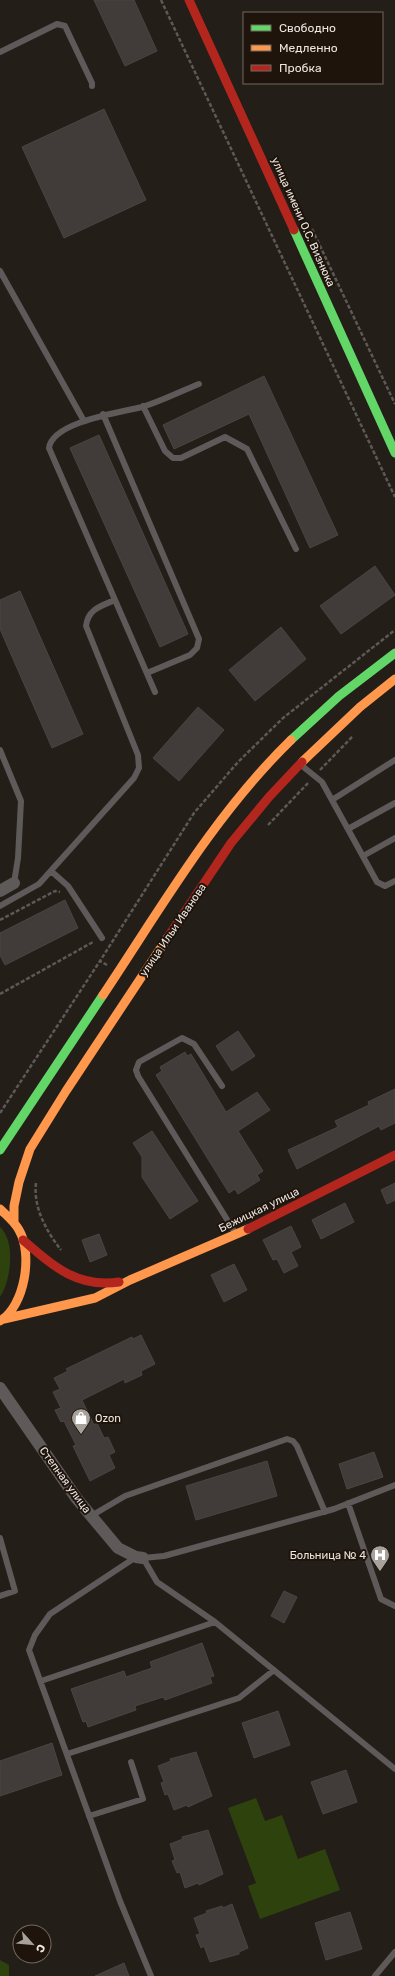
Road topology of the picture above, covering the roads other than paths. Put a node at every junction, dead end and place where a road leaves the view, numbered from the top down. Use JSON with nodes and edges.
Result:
{"nodes":[{"id":1,"x":189,"y":0,"type":"edge"},
{"id":2,"x":0,"y":52,"type":"edge"},
{"id":3,"x":92,"y":86,"type":"dead end"},
{"id":4,"x":0,"y":271,"type":"edge"},
{"id":5,"x":199,"y":384,"type":"dead end"},
{"id":6,"x":143,"y":406,"type":"junction"},
{"id":7,"x":103,"y":414,"type":"junction"},
{"id":8,"x":84,"y":421,"type":"junction"},
{"id":9,"x":395,"y":453,"type":"edge"},
{"id":10,"x":296,"y":549,"type":"dead end"},
{"id":11,"x":115,"y":600,"type":"junction"},
{"id":12,"x":395,"y":653,"type":"edge"},
{"id":13,"x":147,"y":673,"type":"junction"},
{"id":14,"x":395,"y":679,"type":"edge"},
{"id":15,"x":155,"y":692,"type":"dead end"},
{"id":16,"x":0,"y":750,"type":"edge"},
{"id":17,"x":395,"y":760,"type":"edge"},
{"id":18,"x":299,"y":764,"type":"junction"},
{"id":19,"x":332,"y":800,"type":"junction"},
{"id":20,"x":395,"y":803,"type":"edge"},
{"id":21,"x":348,"y":829,"type":"junction"},
{"id":22,"x":395,"y":838,"type":"edge"},
{"id":23,"x":362,"y":856,"type":"junction"},
{"id":24,"x":50,"y":871,"type":"junction"},
{"id":25,"x":395,"y":881,"type":"edge"},
{"id":26,"x":14,"y":883,"type":"joint"},
{"id":27,"x":0,"y":891,"type":"edge"},
{"id":28,"x":0,"y":906,"type":"edge"},
{"id":29,"x":102,"y":938,"type":"dead end"},
{"id":30,"x":222,"y":1086,"type":"dead end"},
{"id":31,"x":0,"y":1150,"type":"edge"},
{"id":32,"x":395,"y":1155,"type":"edge"},
{"id":33,"x":0,"y":1209,"type":"edge"},
{"id":34,"x":14,"y":1222,"type":"junction"},
{"id":35,"x":236,"y":1236,"type":"junction"},
{"id":36,"x":23,"y":1240,"type":"junction"},
{"id":37,"x":130,"y":1280,"type":"junction"},
{"id":38,"x":2,"y":1320,"type":"edge"},
{"id":39,"x":0,"y":1388,"type":"edge"},
{"id":40,"x":395,"y":1485,"type":"edge"},
{"id":41,"x":348,"y":1503,"type":"junction"},
{"id":42,"x":325,"y":1512,"type":"junction"},
{"id":43,"x":91,"y":1516,"type":"junction"},
{"id":44,"x":0,"y":1538,"type":"edge"},
{"id":45,"x":139,"y":1558,"type":"junction"},
{"id":46,"x":0,"y":1596,"type":"edge"},
{"id":47,"x":395,"y":1606,"type":"edge"},
{"id":48,"x":215,"y":1622,"type":"junction"},
{"id":49,"x":274,"y":1670,"type":"junction"},
{"id":50,"x":41,"y":1681,"type":"junction"},
{"id":51,"x":67,"y":1754,"type":"junction"},
{"id":52,"x":131,"y":1762,"type":"dead end"},
{"id":53,"x":395,"y":1769,"type":"edge"},
{"id":54,"x":89,"y":1816,"type":"junction"},
{"id":55,"x":395,"y":1952,"type":"edge"},
{"id":56,"x":151,"y":1976,"type":"edge"},
{"id":57,"x":376,"y":1976,"type":"edge"}],
"edges":[{"from":1,"to":9,"type":"main road","name":"улица имени О.С. Визнюка"},
{"from":2,"to":3,"type":"lane"},
{"from":4,"to":8,"type":"lane"},
{"from":5,"to":6,"type":"lane"},
{"from":6,"to":7,"type":"lane"},
{"from":6,"to":10,"type":"lane"},
{"from":7,"to":8,"type":"lane"},
{"from":7,"to":13,"type":"lane"},
{"from":8,"to":11,"type":"lane"},
{"from":11,"to":13,"type":"lane"},
{"from":11,"to":24,"type":"lane"},
{"from":12,"to":31,"type":"main road","name":"улица Ильи Иванова"},
{"from":13,"to":15,"type":"lane"},
{"from":14,"to":18,"type":"main road","name":"улица Ильи Иванова"},
{"from":16,"to":26,"type":"lane"},
{"from":17,"to":19,"type":"lane"},
{"from":18,"to":19,"type":"lane"},
{"from":18,"to":34,"type":"main road","name":"улица Ильи Иванова"},
{"from":19,"to":21,"type":"lane"},
{"from":20,"to":21,"type":"lane"},
{"from":21,"to":23,"type":"lane"},
{"from":22,"to":23,"type":"lane"},
{"from":23,"to":25,"type":"lane"},
{"from":24,"to":28,"type":"lane"},
{"from":24,"to":29,"type":"lane"},
{"from":26,"to":27,"type":"street"},
{"from":30,"to":35,"type":"lane"},
{"from":32,"to":35,"type":"main road","name":"Бежицкая улица"},
{"from":33,"to":34,"type":"main road"},
{"from":34,"to":36,"type":"main road"},
{"from":35,"to":37,"type":"main road","name":"Бежицкая улица"},
{"from":36,"to":37,"type":"main road"},
{"from":36,"to":38,"type":"main road"},
{"from":37,"to":38,"type":"main road"},
{"from":39,"to":43,"type":"street","name":"Степная улица"},
{"from":40,"to":41,"type":"lane"},
{"from":41,"to":42,"type":"lane"},
{"from":41,"to":47,"type":"lane"},
{"from":42,"to":43,"type":"lane"},
{"from":42,"to":45,"type":"lane"},
{"from":43,"to":45,"type":"street","name":"Степная улица"},
{"from":44,"to":46,"type":"lane"},
{"from":45,"to":48,"type":"lane"},
{"from":45,"to":50,"type":"lane"},
{"from":48,"to":49,"type":"lane"},
{"from":48,"to":50,"type":"lane"},
{"from":49,"to":51,"type":"lane"},
{"from":49,"to":53,"type":"lane"},
{"from":50,"to":51,"type":"lane"},
{"from":51,"to":54,"type":"lane"},
{"from":52,"to":54,"type":"lane"},
{"from":54,"to":56,"type":"lane"},
{"from":55,"to":57,"type":"lane"}]}
